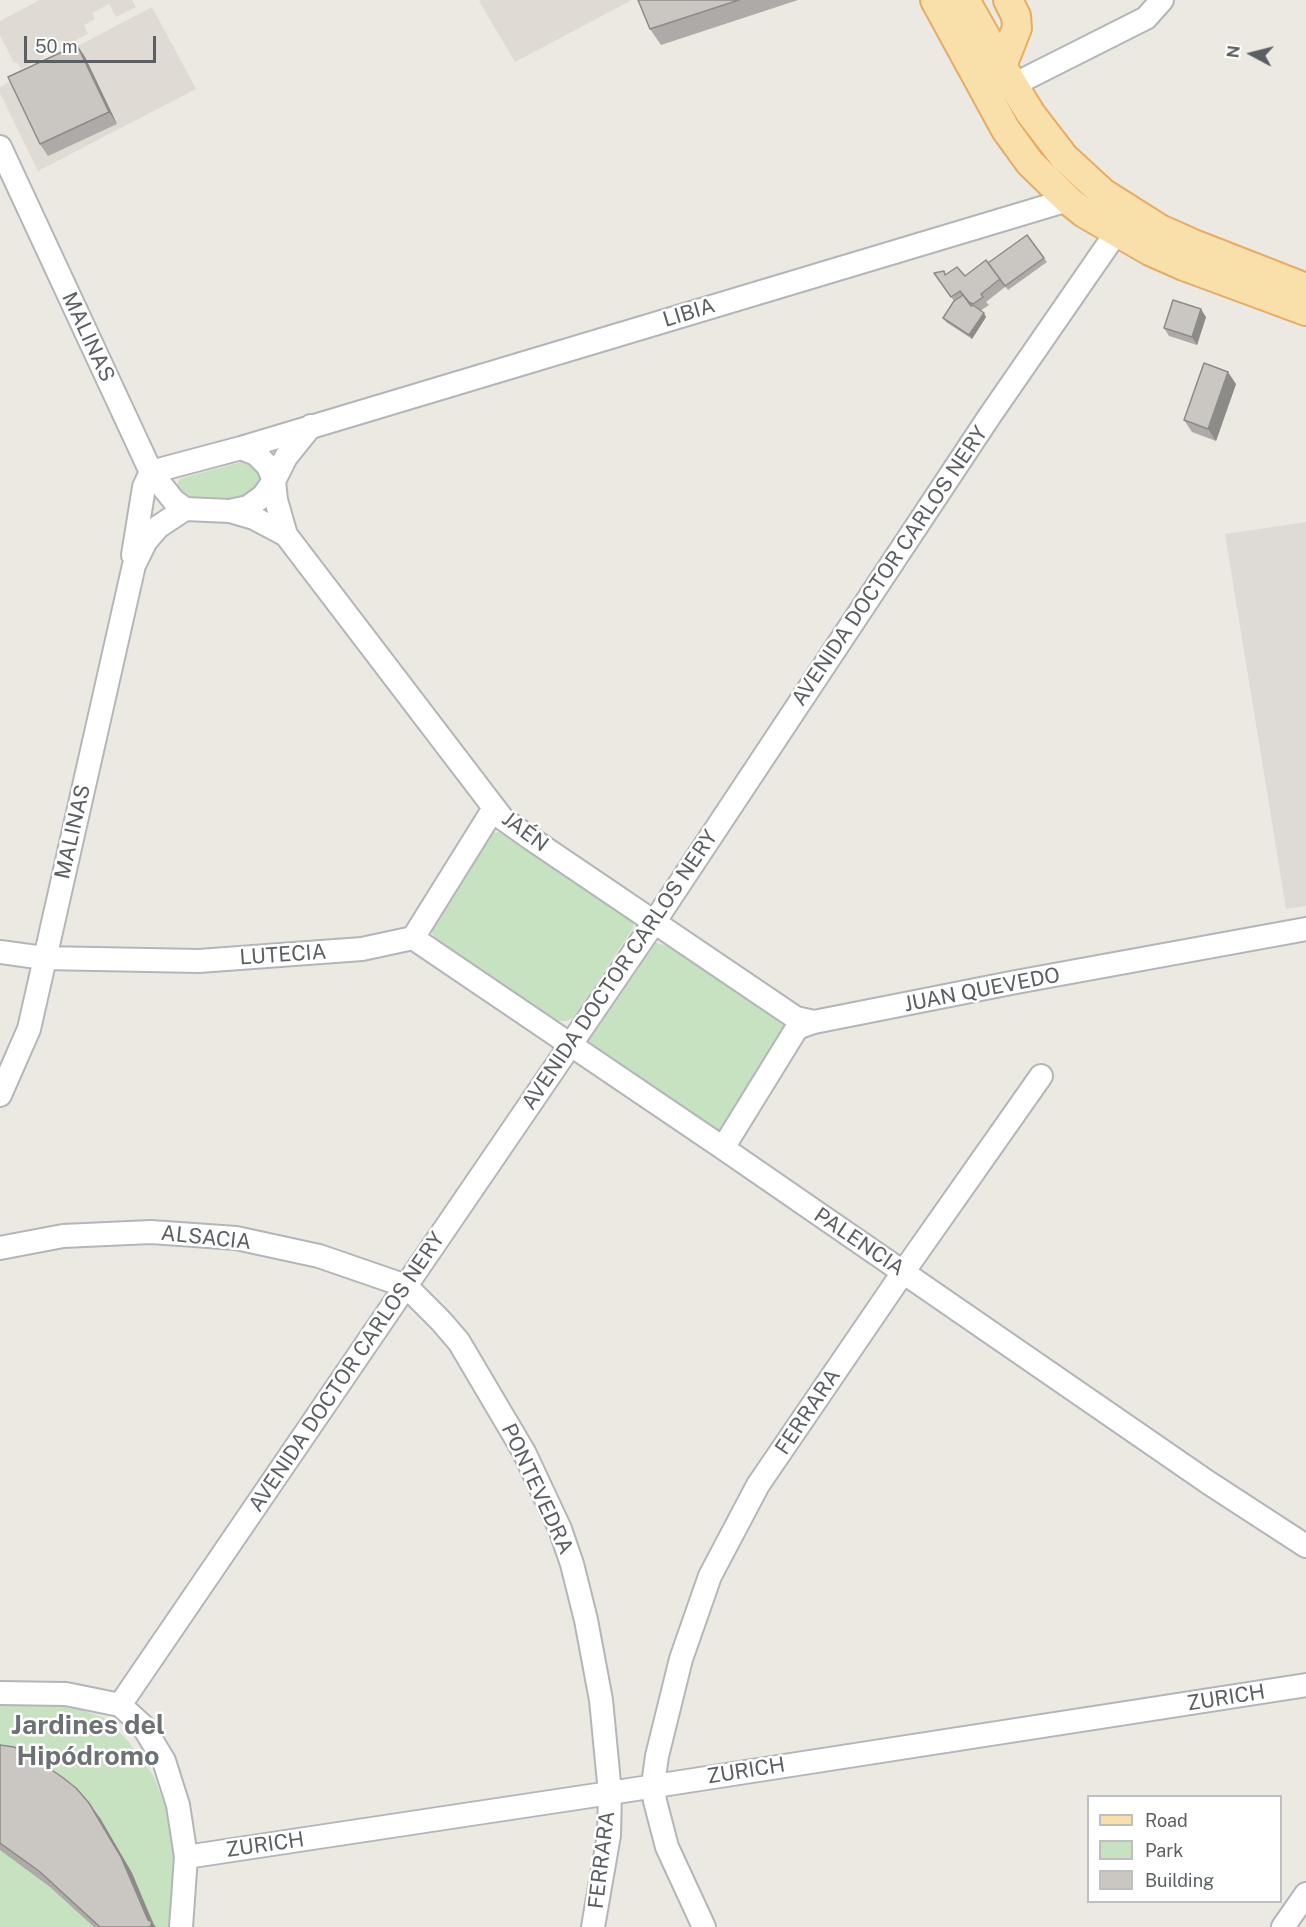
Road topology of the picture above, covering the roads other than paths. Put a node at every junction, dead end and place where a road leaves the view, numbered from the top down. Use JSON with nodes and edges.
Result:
{"nodes":[{"id":1,"x":935,"y":0,"type":"edge"},
{"id":2,"x":965,"y":0,"type":"edge"},
{"id":3,"x":1008,"y":0,"type":"edge"},
{"id":4,"x":1162,"y":0,"type":"edge"},
{"id":5,"x":1007,"y":76,"type":"junction"},
{"id":6,"x":0,"y":147,"type":"edge"},
{"id":7,"x":1068,"y":200,"type":"junction"},
{"id":8,"x":1116,"y":233,"type":"junction"},
{"id":9,"x":1305,"y":302,"type":"edge"},
{"id":10,"x":311,"y":426,"type":"junction"},
{"id":11,"x":241,"y":448,"type":"junction"},
{"id":12,"x":151,"y":472,"type":"junction"},
{"id":13,"x":274,"y":481,"type":"junction"},
{"id":14,"x":185,"y":509,"type":"junction"},
{"id":15,"x":230,"y":511,"type":"junction"},
{"id":16,"x":285,"y":535,"type":"junction"},
{"id":17,"x":134,"y":566,"type":"junction"},
{"id":18,"x":494,"y":808,"type":"junction"},
{"id":19,"x":655,"y":921,"type":"junction"},
{"id":20,"x":1306,"y":929,"type":"edge"},
{"id":21,"x":413,"y":938,"type":"junction"},
{"id":22,"x":0,"y":952,"type":"edge"},
{"id":23,"x":45,"y":958,"type":"junction"},
{"id":24,"x":814,"y":1022,"type":"junction"},
{"id":25,"x":570,"y":1045,"type":"junction"},
{"id":26,"x":1041,"y":1076,"type":"dead end"},
{"id":27,"x":0,"y":1095,"type":"edge"},
{"id":28,"x":723,"y":1148,"type":"junction"},
{"id":29,"x":0,"y":1248,"type":"edge"},
{"id":30,"x":904,"y":1272,"type":"junction"},
{"id":31,"x":406,"y":1286,"type":"junction"},
{"id":32,"x":1306,"y":1546,"type":"edge"},
{"id":33,"x":1306,"y":1685,"type":"edge"},
{"id":34,"x":0,"y":1693,"type":"edge"},
{"id":35,"x":120,"y":1705,"type":"junction"},
{"id":36,"x":653,"y":1785,"type":"junction"},
{"id":37,"x":610,"y":1793,"type":"junction"},
{"id":38,"x":186,"y":1857,"type":"junction"},
{"id":39,"x":1306,"y":1894,"type":"edge"},
{"id":40,"x":181,"y":1927,"type":"edge"},
{"id":41,"x":593,"y":1927,"type":"edge"},
{"id":42,"x":704,"y":1927,"type":"edge"},
{"id":43,"x":1283,"y":1927,"type":"edge"}],
"edges":[{"from":1,"to":7,"type":"main road"},
{"from":2,"to":5,"type":"main road"},
{"from":3,"to":5,"type":"main road"},
{"from":4,"to":5,"type":"street"},
{"from":5,"to":9,"type":"main road"},
{"from":6,"to":12,"type":"street","name":"MALINAS"},
{"from":7,"to":8,"type":"main road"},
{"from":7,"to":10,"type":"street","name":"LIBIA"},
{"from":8,"to":9,"type":"main road"},
{"from":8,"to":19,"type":"street","name":"AVENIDA DOCTOR CARLOS NERY"},
{"from":10,"to":11,"type":"street","name":"LIBIA"},
{"from":10,"to":13,"type":"street"},
{"from":11,"to":12,"type":"street","name":"LIBIA"},
{"from":11,"to":13,"type":"street"},
{"from":12,"to":14,"type":"street"},
{"from":12,"to":17,"type":"street","name":"MALINAS"},
{"from":13,"to":15,"type":"street"},
{"from":13,"to":16,"type":"street","name":"JAÉN"},
{"from":14,"to":15,"type":"street"},
{"from":14,"to":17,"type":"street","name":"MALINAS"},
{"from":15,"to":16,"type":"street","name":"JAÉN"},
{"from":16,"to":18,"type":"street","name":"JAÉN"},
{"from":17,"to":23,"type":"street","name":"MALINAS"},
{"from":18,"to":19,"type":"street","name":"JAÉN"},
{"from":18,"to":21,"type":"street"},
{"from":19,"to":24,"type":"street","name":"JAÉN"},
{"from":19,"to":25,"type":"street","name":"AVENIDA DOCTOR CARLOS NERY"},
{"from":20,"to":24,"type":"street","name":"JUAN QUEVEDO"},
{"from":21,"to":23,"type":"street","name":"LUTECIA"},
{"from":21,"to":25,"type":"street","name":"PALENCIA"},
{"from":22,"to":23,"type":"street","name":"LUTECIA"},
{"from":23,"to":27,"type":"street","name":"MALINAS"},
{"from":24,"to":28,"type":"street","name":"JUAN QUEVEDO"},
{"from":25,"to":28,"type":"street","name":"PALENCIA"},
{"from":25,"to":31,"type":"street","name":"AVENIDA DOCTOR CARLOS NERY"},
{"from":26,"to":30,"type":"street","name":"FERRARA"},
{"from":28,"to":30,"type":"street","name":"PALENCIA"},
{"from":29,"to":31,"type":"street","name":"ALSACIA"},
{"from":30,"to":32,"type":"street","name":"PALENCIA"},
{"from":30,"to":36,"type":"street","name":"FERRARA"},
{"from":31,"to":35,"type":"street","name":"AVENIDA DOCTOR CARLOS NERY"},
{"from":31,"to":37,"type":"street","name":"PONTEVEDRA"},
{"from":33,"to":36,"type":"street","name":"ZURICH"},
{"from":34,"to":35,"type":"street"},
{"from":35,"to":38,"type":"street"},
{"from":36,"to":37,"type":"street","name":"ZURICH"},
{"from":36,"to":42,"type":"street"},
{"from":37,"to":38,"type":"street","name":"ZURICH"},
{"from":37,"to":41,"type":"street","name":"FERRARA"},
{"from":38,"to":40,"type":"street"},
{"from":39,"to":43,"type":"street"}]}
